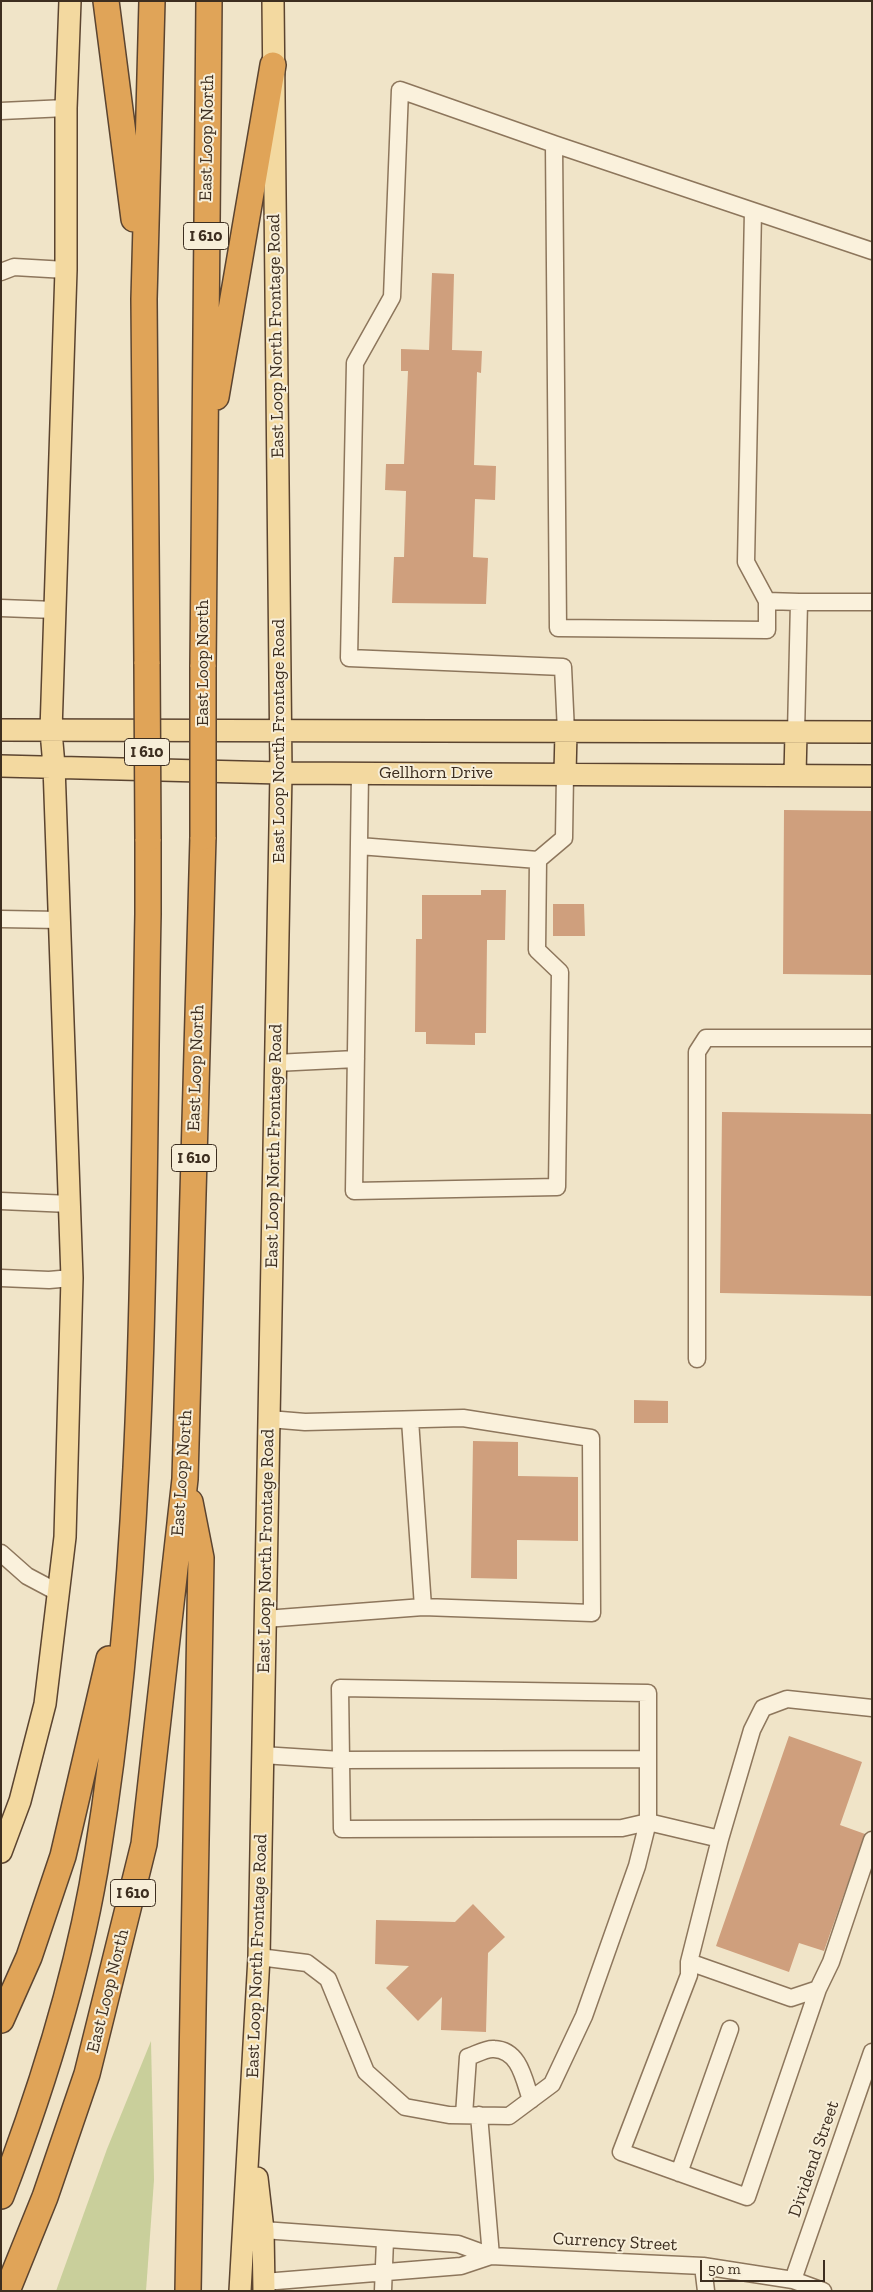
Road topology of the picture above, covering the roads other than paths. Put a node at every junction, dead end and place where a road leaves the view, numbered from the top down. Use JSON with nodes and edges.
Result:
{"nodes":[{"id":1,"x":70,"y":1,"type":"edge"},
{"id":2,"x":106,"y":1,"type":"edge"},
{"id":3,"x":152,"y":1,"type":"edge"},
{"id":4,"x":209,"y":1,"type":"edge"},
{"id":5,"x":273,"y":1,"type":"edge"},
{"id":6,"x":273,"y":64,"type":"junction"},
{"id":7,"x":66,"y":108,"type":"junction"},
{"id":8,"x":1,"y":111,"type":"edge"},
{"id":9,"x":554,"y":144,"type":"junction"},
{"id":10,"x":753,"y":210,"type":"junction"},
{"id":11,"x":872,"y":251,"type":"edge"},
{"id":12,"x":66,"y":270,"type":"junction"},
{"id":13,"x":1,"y":272,"type":"edge"},
{"id":14,"x":144,"y":299,"type":"junction"},
{"id":15,"x":204,"y":470,"type":"junction"},
{"id":16,"x":767,"y":602,"type":"junction"},
{"id":17,"x":799,"y":602,"type":"junction"},
{"id":18,"x":872,"y":602,"type":"edge"},
{"id":19,"x":1,"y":608,"type":"edge"},
{"id":20,"x":55,"y":610,"type":"junction"},
{"id":21,"x":1,"y":730,"type":"edge"},
{"id":22,"x":51,"y":731,"type":"junction"},
{"id":23,"x":280,"y":731,"type":"junction"},
{"id":24,"x":566,"y":732,"type":"junction"},
{"id":25,"x":872,"y":732,"type":"edge"},
{"id":26,"x":796,"y":733,"type":"junction"},
{"id":27,"x":1,"y":766,"type":"edge"},
{"id":28,"x":54,"y":766,"type":"junction"},
{"id":29,"x":281,"y":773,"type":"junction"},
{"id":30,"x":360,"y":773,"type":"junction"},
{"id":31,"x":564,"y":774,"type":"junction"},
{"id":32,"x":795,"y":775,"type":"junction"},
{"id":33,"x":872,"y":776,"type":"edge"},
{"id":34,"x":359,"y":846,"type":"junction"},
{"id":35,"x":538,"y":860,"type":"junction"},
{"id":36,"x":1,"y":919,"type":"edge"},
{"id":37,"x":60,"y":920,"type":"junction"},
{"id":38,"x":872,"y":1038,"type":"edge"},
{"id":39,"x":356,"y":1059,"type":"junction"},
{"id":40,"x":275,"y":1063,"type":"junction"},
{"id":41,"x":1,"y":1201,"type":"edge"},
{"id":42,"x":70,"y":1204,"type":"junction"},
{"id":43,"x":1,"y":1278,"type":"edge"},
{"id":44,"x":72,"y":1278,"type":"junction"},
{"id":45,"x":697,"y":1359,"type":"dead end"},
{"id":46,"x":269,"y":1420,"type":"junction"},
{"id":47,"x":410,"y":1420,"type":"junction"},
{"id":48,"x":185,"y":1479,"type":"junction"},
{"id":49,"x":1,"y":1553,"type":"edge"},
{"id":50,"x":130,"y":1568,"type":"junction"},
{"id":51,"x":59,"y":1593,"type":"junction"},
{"id":52,"x":423,"y":1607,"type":"junction"},
{"id":53,"x":265,"y":1619,"type":"junction"},
{"id":54,"x":872,"y":1708,"type":"edge"},
{"id":55,"x":262,"y":1755,"type":"junction"},
{"id":56,"x":648,"y":1759,"type":"junction"},
{"id":57,"x":341,"y":1760,"type":"junction"},
{"id":58,"x":648,"y":1822,"type":"junction"},
{"id":59,"x":720,"y":1839,"type":"junction"},
{"id":60,"x":872,"y":1840,"type":"edge"},
{"id":61,"x":1,"y":1852,"type":"edge"},
{"id":62,"x":259,"y":1957,"type":"junction"},
{"id":63,"x":689,"y":1962,"type":"junction"},
{"id":64,"x":818,"y":1989,"type":"junction"},
{"id":65,"x":1,"y":2020,"type":"edge"},
{"id":66,"x":730,"y":2029,"type":"dead end"},
{"id":67,"x":872,"y":2052,"type":"edge"},
{"id":68,"x":531,"y":2100,"type":"junction"},
{"id":69,"x":471,"y":2115,"type":"junction"},
{"id":70,"x":250,"y":2121,"type":"junction"},
{"id":71,"x":679,"y":2173,"type":"junction"},
{"id":72,"x":1,"y":2196,"type":"edge"},
{"id":73,"x":263,"y":2230,"type":"junction"},
{"id":74,"x":385,"y":2240,"type":"junction"},
{"id":75,"x":187,"y":2256,"type":"junction"},
{"id":76,"x":492,"y":2256,"type":"junction"},
{"id":77,"x":703,"y":2266,"type":"junction"},
{"id":78,"x":384,"y":2272,"type":"junction"},
{"id":79,"x":793,"y":2280,"type":"junction"},
{"id":80,"x":264,"y":2286,"type":"edge"},
{"id":81,"x":7,"y":2291,"type":"edge"},
{"id":82,"x":181,"y":2291,"type":"edge"},
{"id":83,"x":188,"y":2291,"type":"edge"},
{"id":84,"x":240,"y":2291,"type":"edge"},
{"id":85,"x":383,"y":2291,"type":"edge"},
{"id":86,"x":706,"y":2291,"type":"edge"},
{"id":87,"x":823,"y":2291,"type":"edge"}],
"edges":[{"from":1,"to":7,"type":"main road"},
{"from":2,"to":14,"type":"highway"},
{"from":3,"to":14,"type":"highway","number":"I 610"},
{"from":4,"to":15,"type":"highway","name":"East Loop North","number":"I 610"},
{"from":5,"to":6,"type":"main road","name":"East Loop North Frontage Road"},
{"from":6,"to":15,"type":"highway"},
{"from":6,"to":23,"type":"main road","name":"East Loop North Frontage Road"},
{"from":7,"to":8,"type":"street"},
{"from":7,"to":12,"type":"main road"},
{"from":9,"to":10,"type":"street"},
{"from":9,"to":16,"type":"street"},
{"from":9,"to":24,"type":"street"},
{"from":10,"to":11,"type":"street"},
{"from":10,"to":16,"type":"street"},
{"from":12,"to":13,"type":"street"},
{"from":12,"to":20,"type":"main road"},
{"from":14,"to":50,"type":"highway","number":"I 610","bridge":true},
{"from":15,"to":48,"type":"highway","name":"East Loop North","number":"I 610","bridge":true},
{"from":16,"to":17,"type":"street"},
{"from":17,"to":18,"type":"street"},
{"from":17,"to":26,"type":"street"},
{"from":19,"to":20,"type":"street"},
{"from":20,"to":22,"type":"main road"},
{"from":21,"to":22,"type":"main road"},
{"from":22,"to":23,"type":"main road"},
{"from":22,"to":28,"type":"main road"},
{"from":23,"to":24,"type":"main road"},
{"from":23,"to":29,"type":"main road","name":"East Loop North Frontage Road"},
{"from":24,"to":26,"type":"main road"},
{"from":24,"to":31,"type":"main road"},
{"from":25,"to":26,"type":"main road"},
{"from":26,"to":32,"type":"main road"},
{"from":27,"to":28,"type":"main road","name":"Gellhorn Drive"},
{"from":28,"to":29,"type":"main road","name":"Gellhorn Drive"},
{"from":28,"to":37,"type":"main road"},
{"from":29,"to":30,"type":"main road","name":"Gellhorn Drive"},
{"from":29,"to":40,"type":"main road","name":"East Loop North Frontage Road"},
{"from":30,"to":31,"type":"main road","name":"Gellhorn Drive"},
{"from":30,"to":34,"type":"street"},
{"from":31,"to":32,"type":"main road","name":"Gellhorn Drive"},
{"from":31,"to":35,"type":"street"},
{"from":32,"to":33,"type":"main road","name":"Gellhorn Drive"},
{"from":34,"to":35,"type":"street"},
{"from":34,"to":39,"type":"street"},
{"from":35,"to":39,"type":"street"},
{"from":36,"to":37,"type":"street"},
{"from":37,"to":42,"type":"main road"},
{"from":38,"to":45,"type":"street"},
{"from":39,"to":40,"type":"street"},
{"from":40,"to":46,"type":"main road","name":"East Loop North Frontage Road"},
{"from":41,"to":42,"type":"street"},
{"from":42,"to":44,"type":"main road"},
{"from":43,"to":44,"type":"street"},
{"from":44,"to":51,"type":"main road"},
{"from":46,"to":47,"type":"street"},
{"from":46,"to":53,"type":"main road","name":"East Loop North Frontage Road"},
{"from":47,"to":52,"type":"street"},
{"from":47,"to":52,"type":"street"},
{"from":48,"to":75,"type":"highway"},
{"from":48,"to":81,"type":"highway","name":"East Loop North","number":"I 610"},
{"from":49,"to":51,"type":"street"},
{"from":50,"to":65,"type":"highway"},
{"from":50,"to":72,"type":"highway","number":"I 610"},
{"from":51,"to":61,"type":"main road"},
{"from":52,"to":53,"type":"street"},
{"from":53,"to":55,"type":"main road","name":"East Loop North Frontage Road"},
{"from":54,"to":59,"type":"street"},
{"from":55,"to":57,"type":"street"},
{"from":55,"to":62,"type":"main road","name":"East Loop North Frontage Road"},
{"from":56,"to":57,"type":"street"},
{"from":56,"to":57,"type":"street"},
{"from":56,"to":58,"type":"street"},
{"from":57,"to":58,"type":"street"},
{"from":58,"to":59,"type":"street"},
{"from":58,"to":68,"type":"street"},
{"from":59,"to":63,"type":"street"},
{"from":60,"to":64,"type":"street"},
{"from":62,"to":69,"type":"street"},
{"from":62,"to":70,"type":"main road","name":"East Loop North Frontage Road"},
{"from":63,"to":64,"type":"street"},
{"from":63,"to":71,"type":"street"},
{"from":64,"to":71,"type":"street"},
{"from":66,"to":71,"type":"street"},
{"from":67,"to":79,"type":"street","name":"Dividend Street"},
{"from":68,"to":69,"type":"street"},
{"from":68,"to":69,"type":"street"},
{"from":69,"to":76,"type":"street"},
{"from":70,"to":73,"type":"main road"},
{"from":70,"to":84,"type":"main road","name":"East Loop North Frontage Road"},
{"from":73,"to":74,"type":"street","name":"Currency Street"},
{"from":73,"to":80,"type":"main road"},
{"from":74,"to":76,"type":"street","name":"Currency Street"},
{"from":74,"to":78,"type":"street"},
{"from":75,"to":82,"type":"highway"},
{"from":75,"to":83,"type":"highway"},
{"from":76,"to":77,"type":"street","name":"Currency Street"},
{"from":76,"to":78,"type":"street","name":"Currency Street"},
{"from":77,"to":79,"type":"street","name":"Currency Street"},
{"from":77,"to":86,"type":"street"},
{"from":78,"to":80,"type":"street","name":"Currency Street"},
{"from":78,"to":85,"type":"street"},
{"from":79,"to":87,"type":"street","name":"Currency Street"}]}
